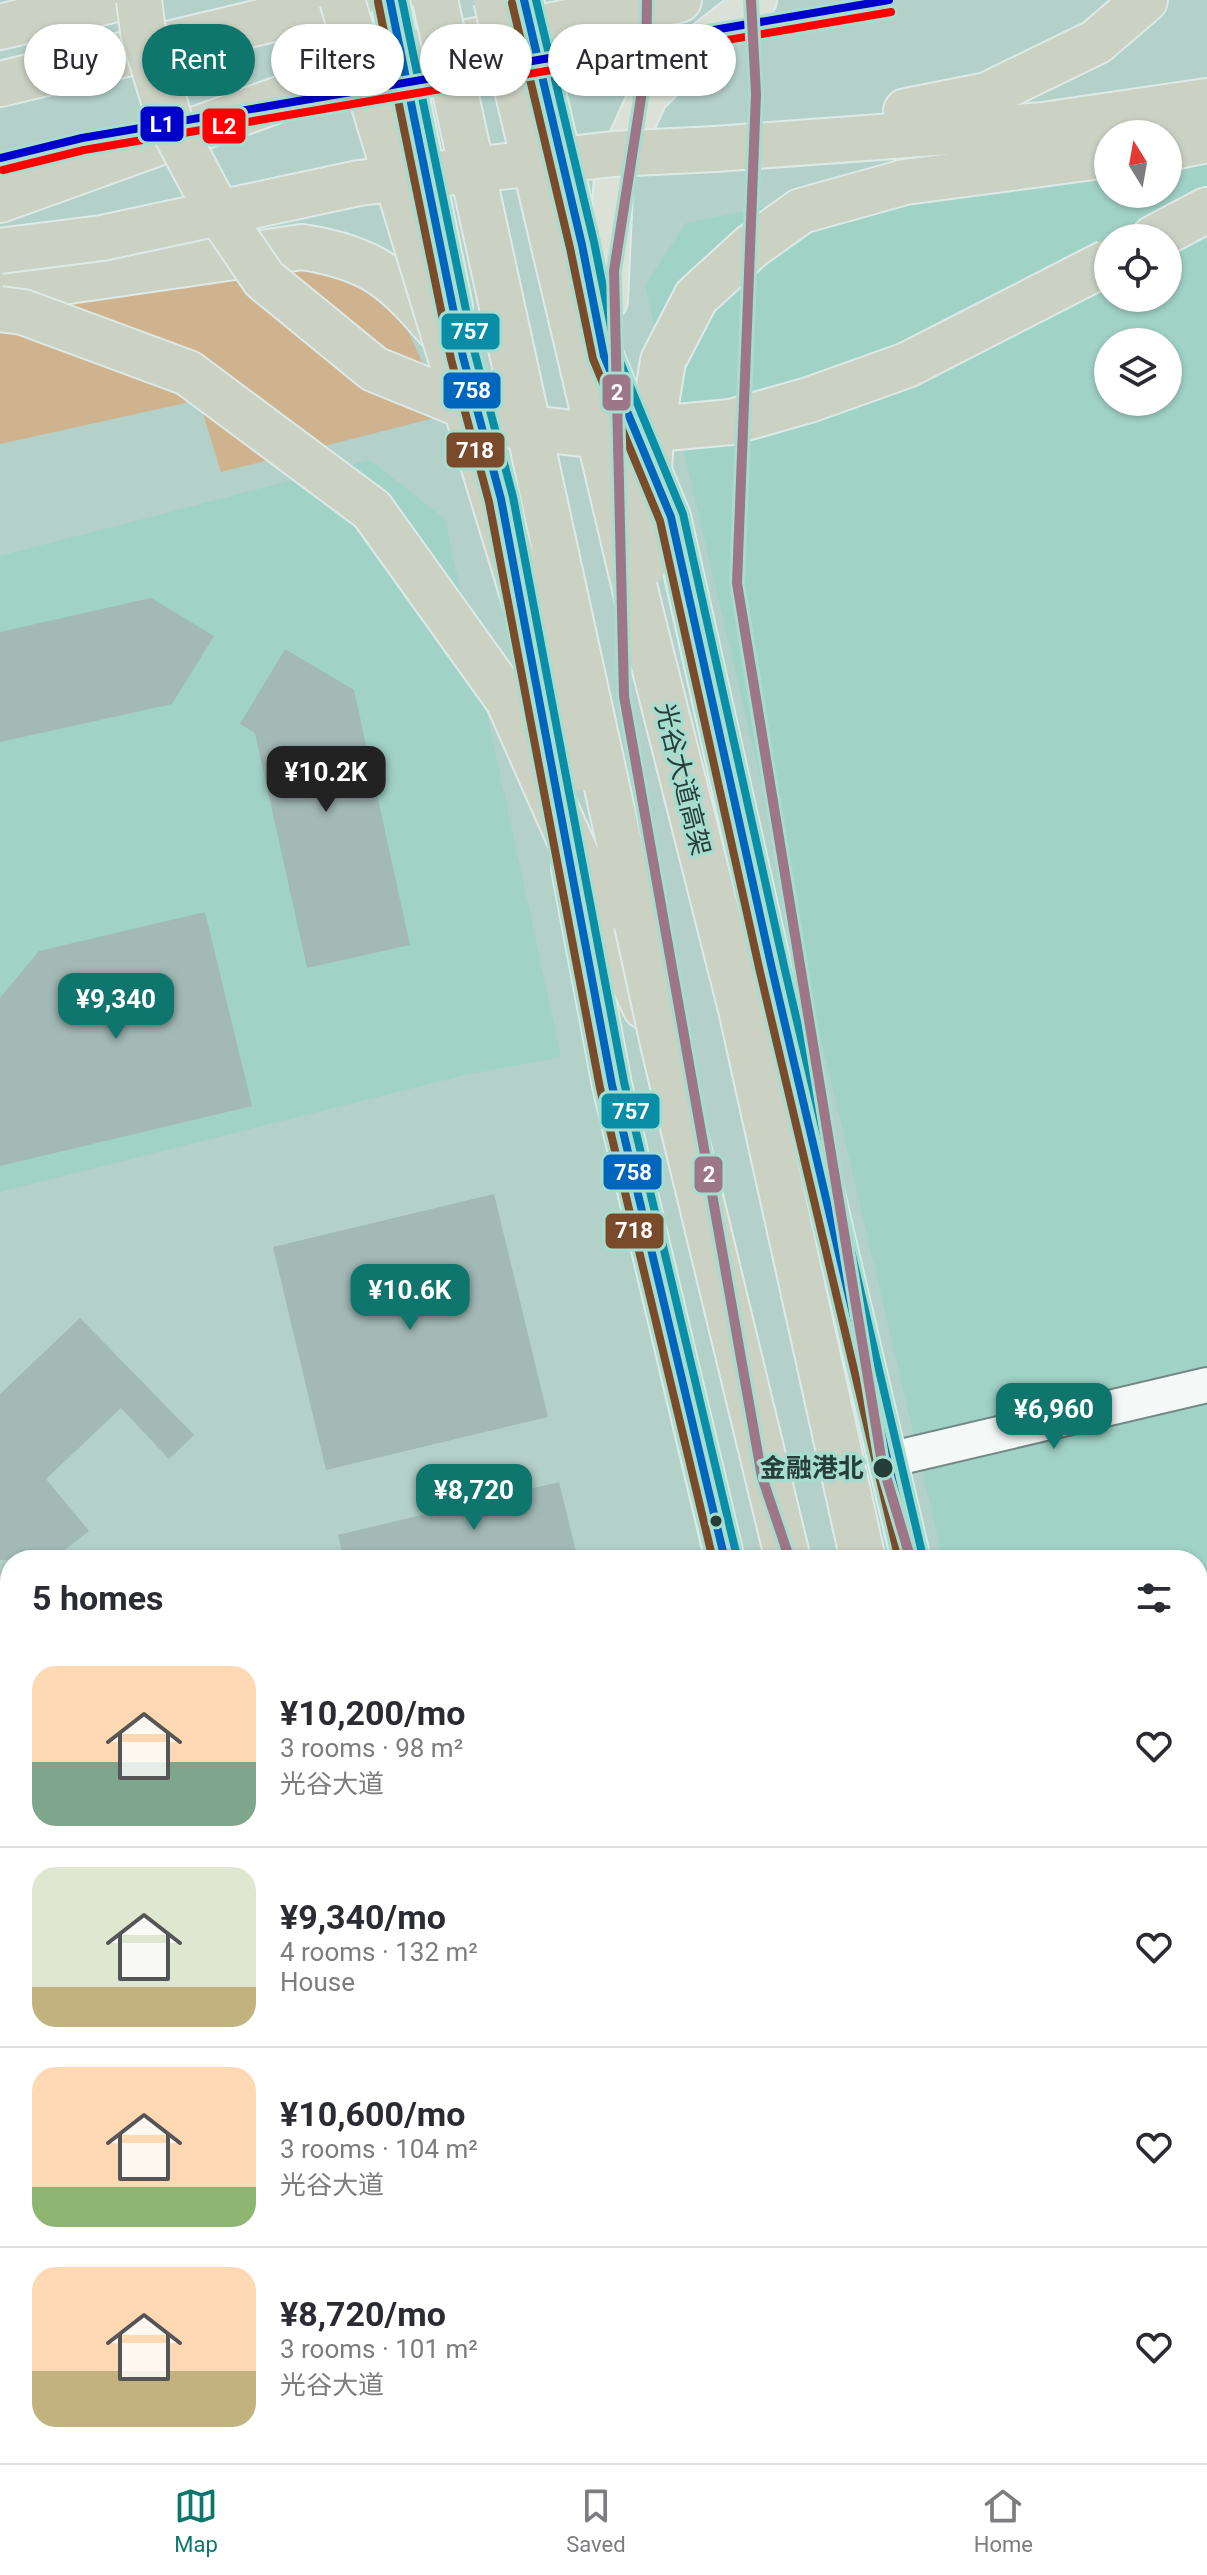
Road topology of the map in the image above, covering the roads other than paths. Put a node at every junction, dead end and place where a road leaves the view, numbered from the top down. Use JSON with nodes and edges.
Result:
{"nodes":[{"id":1,"x":11,"y":0,"type":"edge"},
{"id":2,"x":112,"y":0,"type":"edge"},
{"id":3,"x":139,"y":0,"type":"edge"},
{"id":4,"x":342,"y":0,"type":"edge"},
{"id":5,"x":353,"y":0,"type":"edge"},
{"id":6,"x":390,"y":0,"type":"edge"},
{"id":7,"x":435,"y":0,"type":"edge"},
{"id":8,"x":496,"y":0,"type":"edge"},
{"id":9,"x":679,"y":0,"type":"edge"},
{"id":10,"x":757,"y":0,"type":"edge"},
{"id":11,"x":1145,"y":0,"type":"edge"},
{"id":12,"x":0,"y":3,"type":"edge"},
{"id":13,"x":528,"y":15,"type":"edge"},
{"id":14,"x":395,"y":24,"type":"edge"},
{"id":15,"x":0,"y":27,"type":"edge"},
{"id":16,"x":404,"y":54,"type":"edge"},
{"id":17,"x":404,"y":65,"type":"edge"},
{"id":18,"x":0,"y":84,"type":"edge"},
{"id":19,"x":288,"y":96,"type":"edge"},
{"id":20,"x":1207,"y":101,"type":"edge"},
{"id":21,"x":1207,"y":140,"type":"edge"},
{"id":22,"x":1182,"y":145,"type":"edge"},
{"id":23,"x":715,"y":149,"type":"junction"},
{"id":24,"x":1094,"y":157,"type":"edge"},
{"id":25,"x":0,"y":200,"type":"edge"},
{"id":26,"x":1207,"y":210,"type":"edge"},
{"id":27,"x":1180,"y":224,"type":"edge"},
{"id":28,"x":0,"y":251,"type":"edge"},
{"id":29,"x":1094,"y":269,"type":"edge"},
{"id":30,"x":0,"y":291,"type":"edge"},
{"id":31,"x":0,"y":309,"type":"edge"},
{"id":32,"x":604,"y":356,"type":"junction"},
{"id":33,"x":463,"y":357,"type":"junction"},
{"id":34,"x":641,"y":614,"type":"junction"},
{"id":35,"x":625,"y":866,"type":"junction"},
{"id":36,"x":664,"y":1048,"type":"junction"},
{"id":37,"x":1207,"y":1385,"type":"edge"},
{"id":38,"x":888,"y":1460,"type":"junction"},
{"id":39,"x":723,"y":1550,"type":"edge"},
{"id":40,"x":786,"y":1550,"type":"edge"},
{"id":41,"x":861,"y":1550,"type":"edge"},
{"id":42,"x":909,"y":1550,"type":"edge"}],
"edges":[{"from":1,"to":12,"type":"highway"},
{"from":2,"to":15,"type":"highway"},
{"from":3,"to":29,"type":"highway","bridge":true},
{"from":4,"to":35,"type":"highway","bridge":true},
{"from":5,"to":18,"type":"highway","bridge":true},
{"from":6,"to":14,"type":"main road"},
{"from":7,"to":35,"type":"highway","bridge":true},
{"from":8,"to":34,"type":"highway","name":"光谷大道高架","bridge":true},
{"from":9,"to":13,"type":"highway"},
{"from":10,"to":32,"type":"main road"},
{"from":11,"to":23,"type":"highway"},
{"from":13,"to":16,"type":"highway"},
{"from":13,"to":32,"type":"main road"},
{"from":17,"to":33,"type":"main road"},
{"from":19,"to":25,"type":"highway"},
{"from":20,"to":23,"type":"highway"},
{"from":21,"to":22,"type":"highway"},
{"from":23,"to":28,"type":"highway","bridge":true},
{"from":24,"to":34,"type":"highway","bridge":true},
{"from":26,"to":27,"type":"highway"},
{"from":30,"to":33,"type":"highway"},
{"from":31,"to":36,"type":"highway","bridge":true},
{"from":32,"to":38,"type":"main road"},
{"from":33,"to":39,"type":"main road"},
{"from":34,"to":41,"type":"highway","name":"光谷大道高架","bridge":true},
{"from":35,"to":36,"type":"highway","bridge":true},
{"from":36,"to":40,"type":"highway","bridge":true},
{"from":37,"to":38,"type":"street"},
{"from":38,"to":42,"type":"main road"}]}
